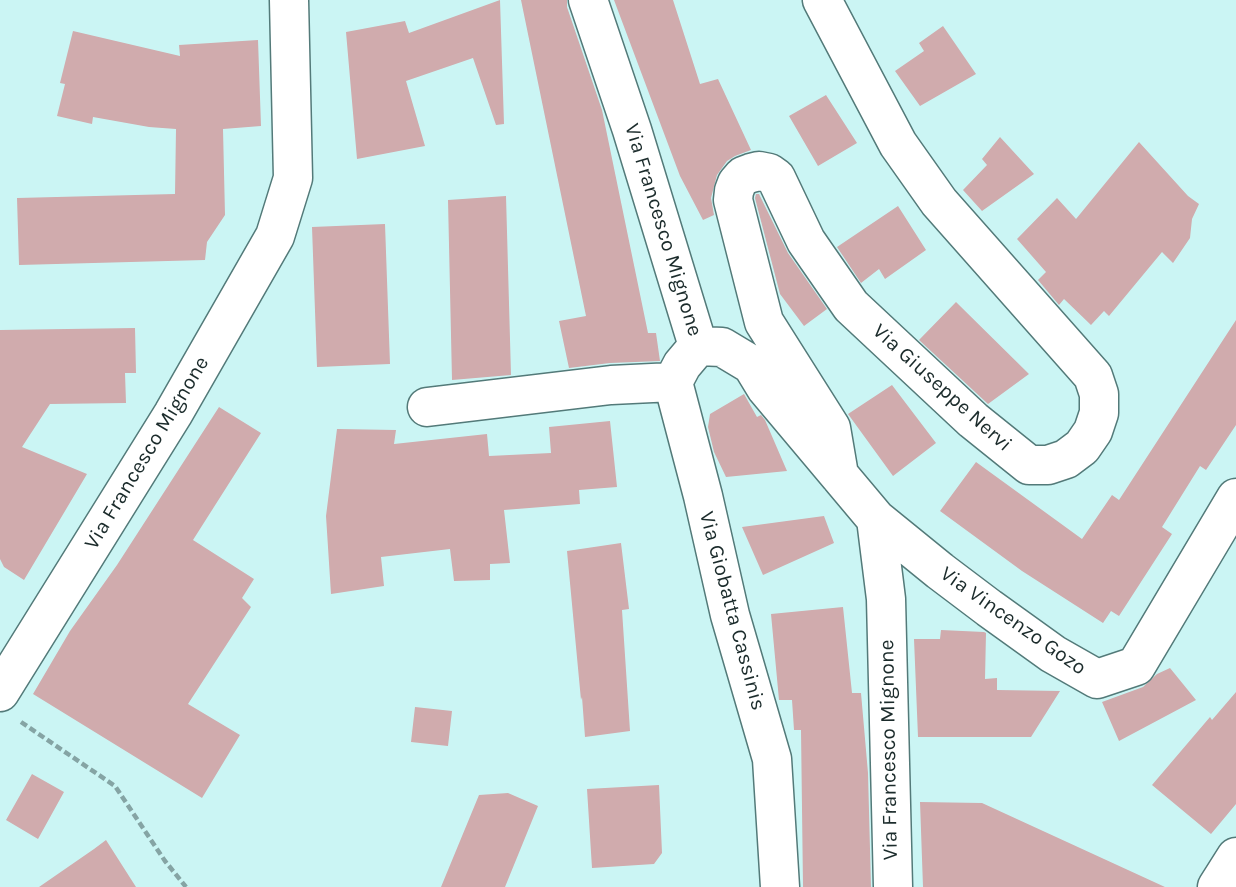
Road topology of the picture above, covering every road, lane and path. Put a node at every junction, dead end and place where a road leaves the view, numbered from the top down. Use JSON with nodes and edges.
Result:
{"nodes":[{"id":1,"x":289,"y":0,"type":"edge"},
{"id":2,"x":588,"y":0,"type":"edge"},
{"id":3,"x":822,"y":0,"type":"edge"},
{"id":4,"x":698,"y":346,"type":"junction"},
{"id":5,"x":673,"y":382,"type":"junction"},
{"id":6,"x":427,"y":407,"type":"dead end"},
{"id":7,"x":839,"y":475,"type":"junction"},
{"id":8,"x":1236,"y":498,"type":"edge"},
{"id":9,"x":876,"y":519,"type":"junction"},
{"id":10,"x":9,"y":706,"type":"edge"},
{"id":11,"x":1236,"y":857,"type":"edge"},
{"id":12,"x":186,"y":887,"type":"edge"},
{"id":13,"x":780,"y":887,"type":"edge"},
{"id":14,"x":893,"y":887,"type":"edge"},
{"id":15,"x":1217,"y":887,"type":"edge"}],
"edges":[{"from":1,"to":10,"type":"street","name":"Via Francesco Mignone"},
{"from":2,"to":4,"type":"street","name":"Via Francesco Mignone"},
{"from":3,"to":7,"type":"street","name":"Via Giuseppe Nervi"},
{"from":4,"to":5,"type":"street"},
{"from":4,"to":7,"type":"street","name":"Via Francesco Mignone"},
{"from":5,"to":6,"type":"street"},
{"from":5,"to":13,"type":"street","name":"Via Giobatta Cassinis"},
{"from":7,"to":9,"type":"street","name":"Via Francesco Mignone"},
{"from":8,"to":9,"type":"street","name":"Via Vincenzo Gozo"},
{"from":9,"to":14,"type":"street","name":"Via Francesco Mignone"},
{"from":10,"to":12,"type":"path"},
{"from":11,"to":15,"type":"street"}]}
